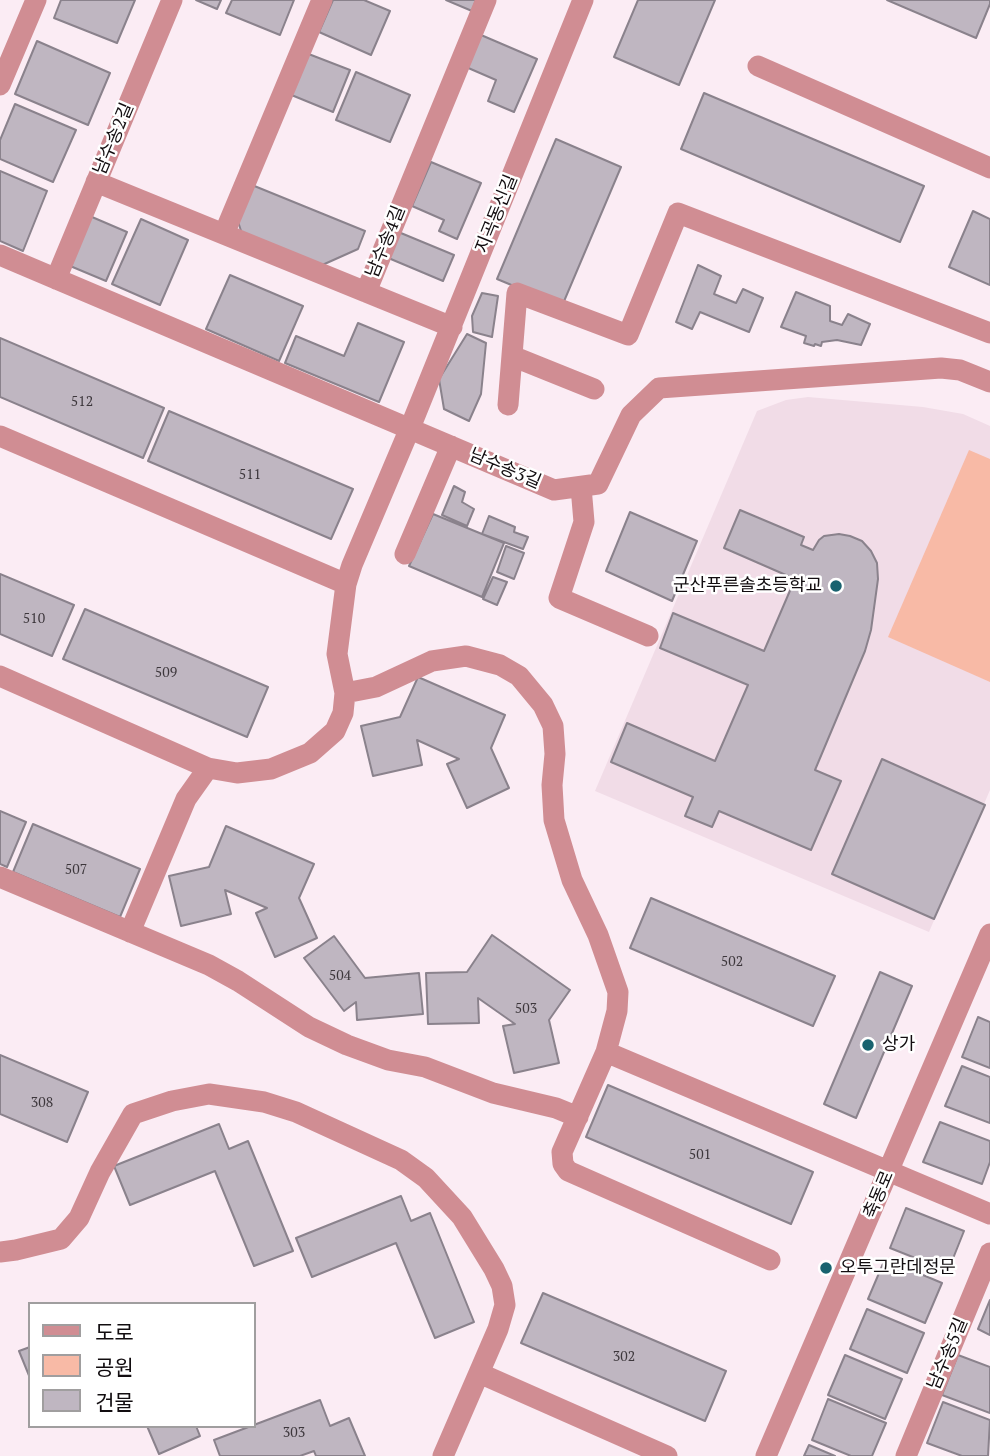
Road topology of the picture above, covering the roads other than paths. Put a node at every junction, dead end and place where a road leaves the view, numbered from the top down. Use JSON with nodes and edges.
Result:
{"nodes":[{"id":1,"x":36,"y":0,"type":"edge"},
{"id":2,"x":172,"y":0,"type":"edge"},
{"id":3,"x":321,"y":0,"type":"edge"},
{"id":4,"x":486,"y":0,"type":"edge"},
{"id":5,"x":583,"y":0,"type":"edge"},
{"id":6,"x":758,"y":66,"type":"dead end"},
{"id":7,"x":0,"y":85,"type":"edge"},
{"id":8,"x":990,"y":168,"type":"edge"},
{"id":9,"x":96,"y":182,"type":"junction"},
{"id":10,"x":224,"y":234,"type":"junction"},
{"id":11,"x":0,"y":255,"type":"edge"},
{"id":12,"x":56,"y":279,"type":"junction"},
{"id":13,"x":366,"y":292,"type":"junction"},
{"id":14,"x":452,"y":327,"type":"junction"},
{"id":15,"x":990,"y":333,"type":"edge"},
{"id":16,"x":512,"y":356,"type":"junction"},
{"id":17,"x":990,"y":382,"type":"edge"},
{"id":18,"x":594,"y":389,"type":"dead end"},
{"id":19,"x":508,"y":405,"type":"dead end"},
{"id":20,"x":410,"y":428,"type":"junction"},
{"id":21,"x":0,"y":436,"type":"edge"},
{"id":22,"x":451,"y":446,"type":"junction"},
{"id":23,"x":581,"y":487,"type":"junction"},
{"id":24,"x":405,"y":554,"type":"dead end"},
{"id":25,"x":346,"y":584,"type":"junction"},
{"id":26,"x":648,"y":636,"type":"dead end"},
{"id":27,"x":0,"y":676,"type":"edge"},
{"id":28,"x":345,"y":693,"type":"junction"},
{"id":29,"x":208,"y":768,"type":"junction"},
{"id":30,"x":0,"y":877,"type":"edge"},
{"id":31,"x":130,"y":932,"type":"junction"},
{"id":32,"x":990,"y":934,"type":"edge"},
{"id":33,"x":606,"y":1052,"type":"junction"},
{"id":34,"x":578,"y":1117,"type":"junction"},
{"id":35,"x":888,"y":1172,"type":"junction"},
{"id":36,"x":990,"y":1214,"type":"edge"},
{"id":37,"x":0,"y":1252,"type":"edge"},
{"id":38,"x":990,"y":1253,"type":"edge"},
{"id":39,"x":771,"y":1260,"type":"dead end"},
{"id":40,"x":480,"y":1373,"type":"junction"},
{"id":41,"x":443,"y":1456,"type":"edge"},
{"id":42,"x":667,"y":1456,"type":"edge"},
{"id":43,"x":766,"y":1456,"type":"edge"},
{"id":44,"x":906,"y":1456,"type":"edge"}],
"edges":[{"from":1,"to":7,"type":"street"},
{"from":2,"to":9,"type":"street","name":"남수송2길"},
{"from":3,"to":10,"type":"street"},
{"from":4,"to":13,"type":"street","name":"남수송4길"},
{"from":5,"to":14,"type":"street","name":"지곡동신길"},
{"from":6,"to":8,"type":"street"},
{"from":9,"to":10,"type":"street","name":"남수송4길"},
{"from":9,"to":12,"type":"street","name":"남수송2길"},
{"from":10,"to":13,"type":"street","name":"남수송4길"},
{"from":11,"to":12,"type":"street","name":"남수송3길"},
{"from":12,"to":20,"type":"street","name":"남수송3길"},
{"from":13,"to":14,"type":"street"},
{"from":14,"to":20,"type":"street","name":"지곡동신길"},
{"from":15,"to":16,"type":"street"},
{"from":16,"to":18,"type":"street"},
{"from":16,"to":19,"type":"street"},
{"from":17,"to":23,"type":"street"},
{"from":20,"to":22,"type":"street","name":"남수송3길"},
{"from":20,"to":25,"type":"street","name":"지곡동신길"},
{"from":21,"to":25,"type":"street"},
{"from":22,"to":23,"type":"street","name":"남수송3길"},
{"from":22,"to":24,"type":"street"},
{"from":23,"to":26,"type":"street"},
{"from":25,"to":28,"type":"street","name":"지곡동신길"},
{"from":27,"to":29,"type":"street"},
{"from":28,"to":29,"type":"street"},
{"from":28,"to":33,"type":"street"},
{"from":29,"to":31,"type":"street"},
{"from":30,"to":31,"type":"street"},
{"from":31,"to":34,"type":"street"},
{"from":32,"to":35,"type":"street","name":"축동로"},
{"from":33,"to":34,"type":"street"},
{"from":33,"to":35,"type":"street"},
{"from":34,"to":39,"type":"street"},
{"from":35,"to":36,"type":"street"},
{"from":35,"to":43,"type":"street","name":"축동로"},
{"from":37,"to":40,"type":"street"},
{"from":38,"to":44,"type":"street","name":"남수송5길"},
{"from":40,"to":41,"type":"street"},
{"from":40,"to":42,"type":"street"}]}
